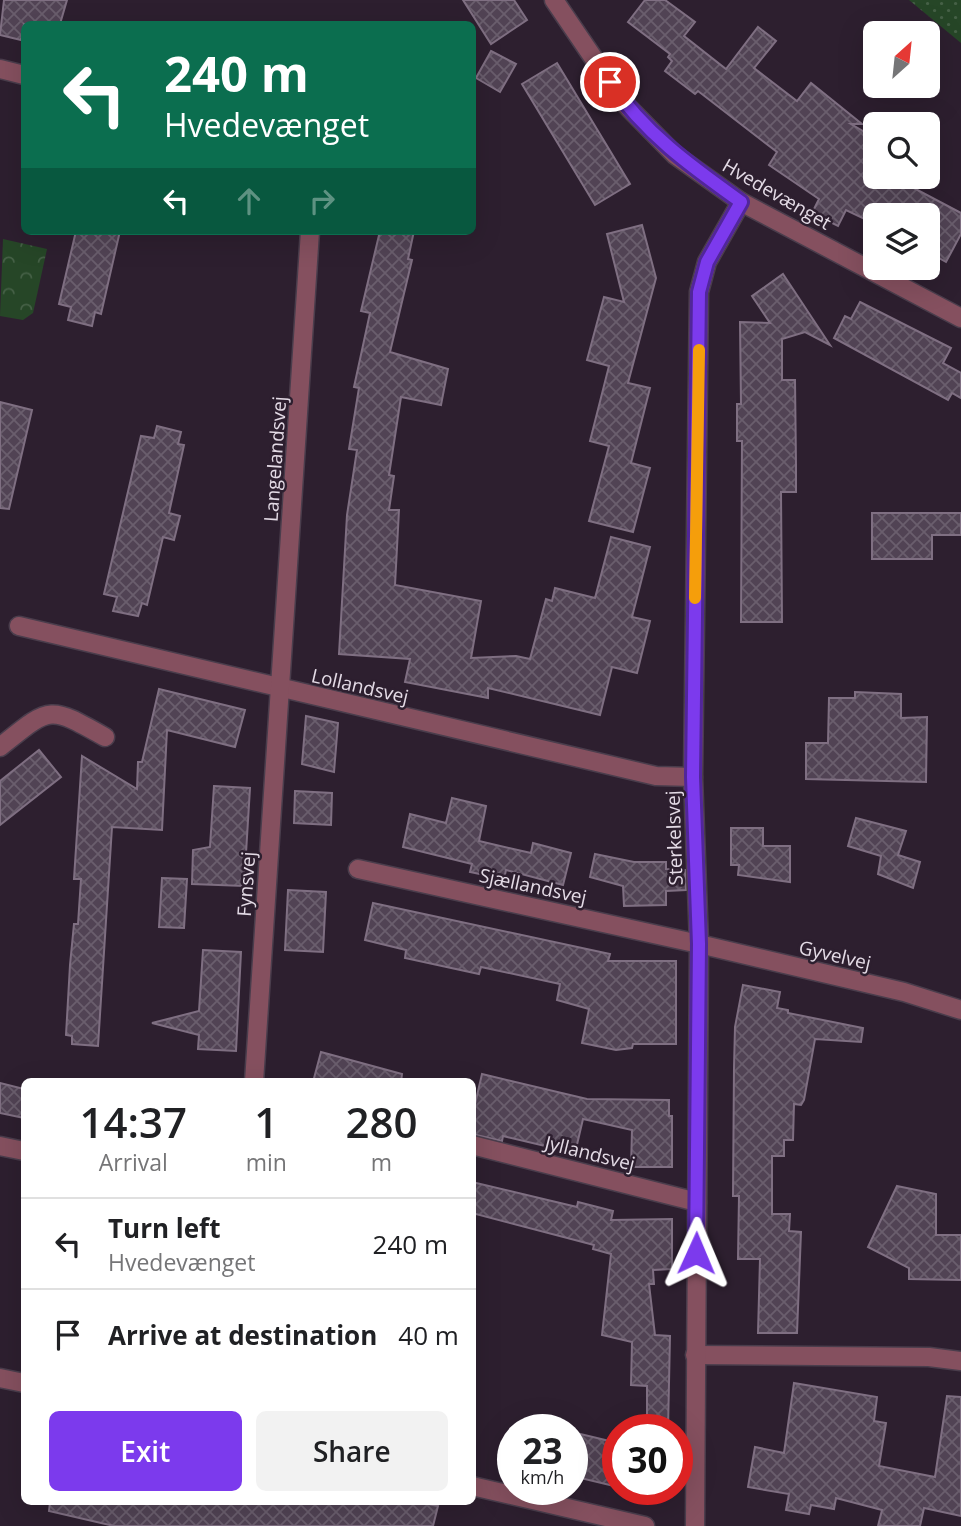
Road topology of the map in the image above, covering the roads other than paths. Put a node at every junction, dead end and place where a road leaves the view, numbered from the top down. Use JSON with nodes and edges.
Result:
{"nodes":[{"id":1,"x":554,"y":0,"type":"edge"},
{"id":2,"x":0,"y":69,"type":"edge"},
{"id":3,"x":21,"y":74,"type":"edge"},
{"id":4,"x":741,"y":202,"type":"junction"},
{"id":5,"x":310,"y":235,"type":"edge"},
{"id":6,"x":961,"y":318,"type":"edge"},
{"id":7,"x":19,"y":626,"type":"dead end"},
{"id":8,"x":281,"y":689,"type":"junction"},
{"id":9,"x":106,"y":737,"type":"dead end"},
{"id":10,"x":0,"y":747,"type":"edge"},
{"id":11,"x":693,"y":777,"type":"junction"},
{"id":12,"x":358,"y":869,"type":"dead end"},
{"id":13,"x":699,"y":944,"type":"junction"},
{"id":14,"x":961,"y":1010,"type":"edge"},
{"id":15,"x":254,"y":1078,"type":"edge"},
{"id":16,"x":0,"y":1146,"type":"edge"},
{"id":17,"x":476,"y":1146,"type":"edge"},
{"id":18,"x":21,"y":1150,"type":"edge"},
{"id":19,"x":697,"y":1202,"type":"junction"},
{"id":20,"x":695,"y":1356,"type":"junction"},
{"id":21,"x":961,"y":1361,"type":"edge"},
{"id":22,"x":0,"y":1378,"type":"edge"},
{"id":23,"x":21,"y":1382,"type":"edge"},
{"id":24,"x":476,"y":1487,"type":"edge"},
{"id":25,"x":645,"y":1526,"type":"edge"},
{"id":26,"x":695,"y":1526,"type":"edge"}],
"edges":[{"from":1,"to":4,"type":"street","name":"Hvedevænget"},
{"from":2,"to":3,"type":"street"},
{"from":4,"to":6,"type":"street","name":"Hvedevænget"},
{"from":4,"to":11,"type":"street","name":"Sterkelsvej"},
{"from":5,"to":8,"type":"street","name":"Langelandsvej"},
{"from":7,"to":8,"type":"street","name":"Lollandsvej"},
{"from":8,"to":11,"type":"street","name":"Lollandsvej"},
{"from":8,"to":15,"type":"street","name":"Fynsvej"},
{"from":9,"to":10,"type":"street"},
{"from":11,"to":13,"type":"street","name":"Sterkelsvej"},
{"from":12,"to":13,"type":"street","name":"Sjællandsvej"},
{"from":13,"to":14,"type":"street","name":"Gyvelvej"},
{"from":13,"to":19,"type":"street","name":"Sterkelsvej"},
{"from":16,"to":18,"type":"street"},
{"from":17,"to":19,"type":"street","name":"Jyllandsvej"},
{"from":19,"to":20,"type":"street","name":"Sterkelsvej"},
{"from":20,"to":21,"type":"street"},
{"from":20,"to":26,"type":"street","name":"Sterkelsvej"},
{"from":22,"to":23,"type":"street"},
{"from":24,"to":25,"type":"street"}]}
